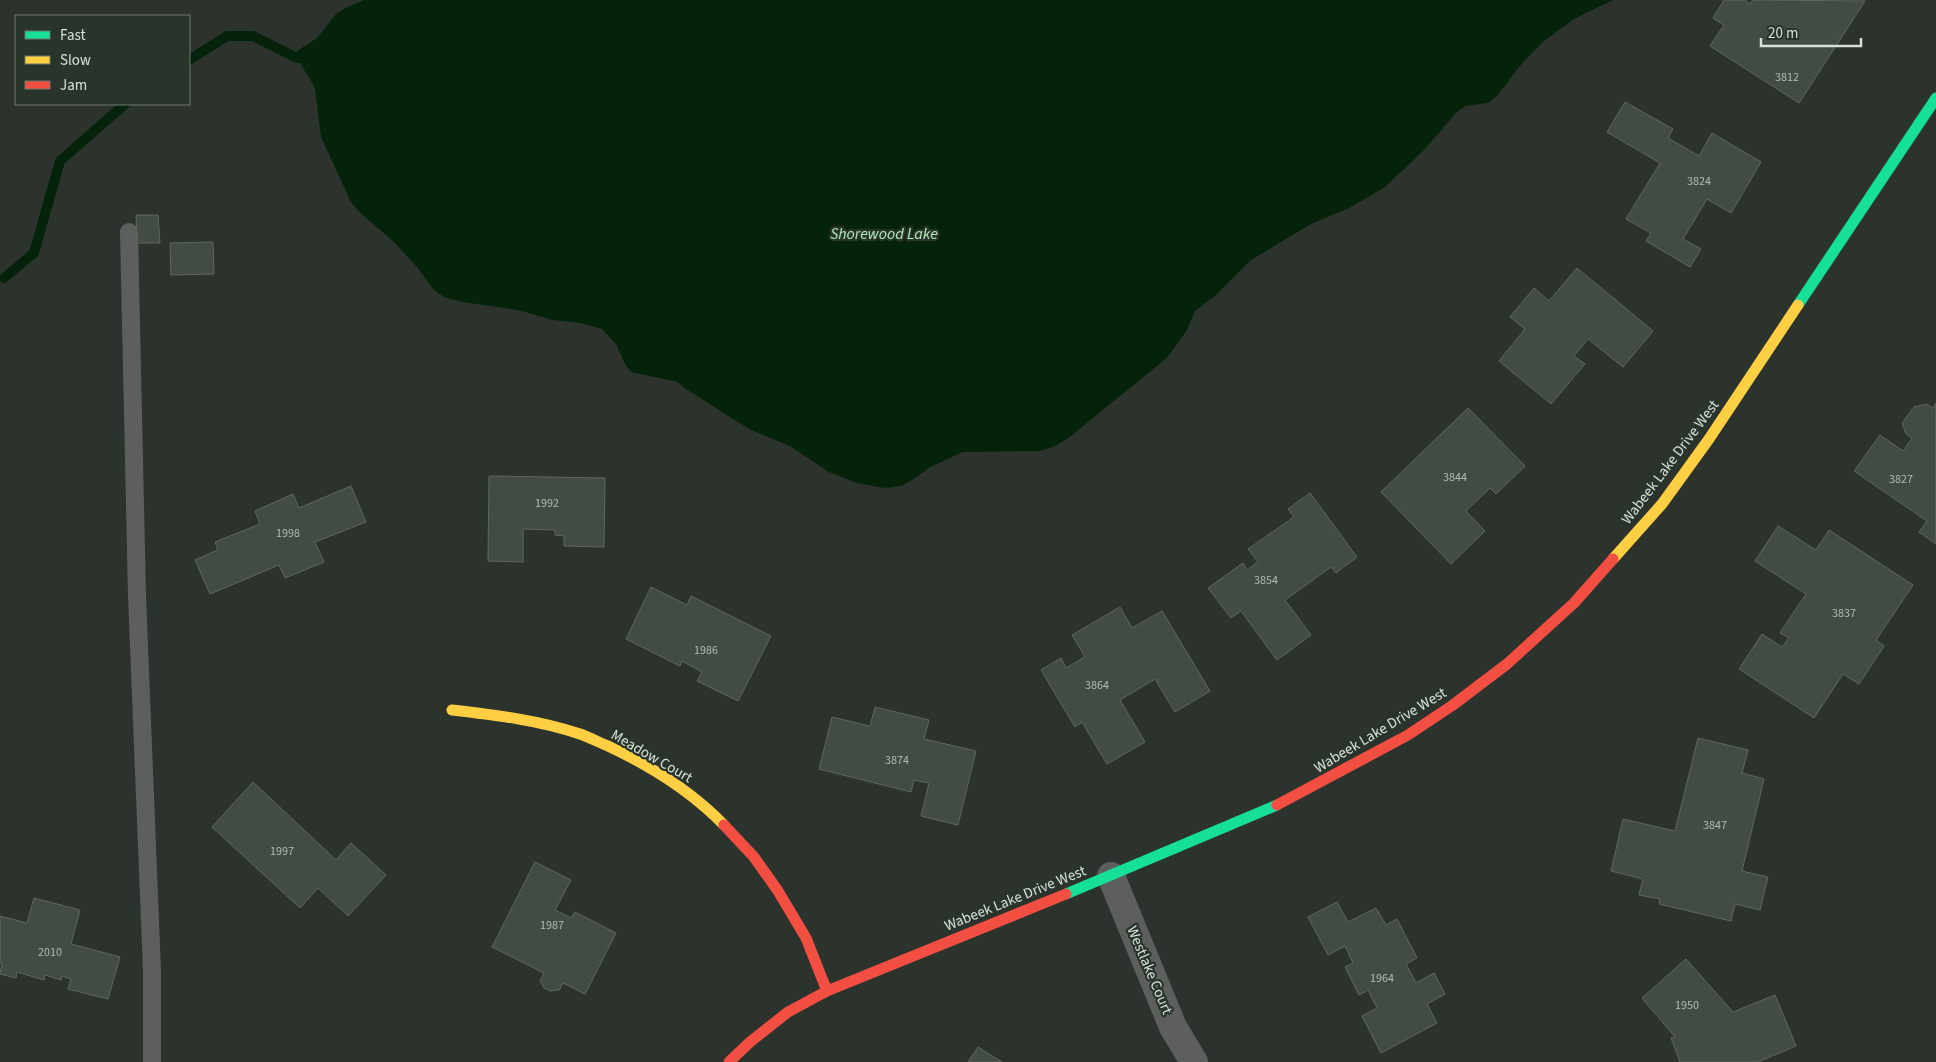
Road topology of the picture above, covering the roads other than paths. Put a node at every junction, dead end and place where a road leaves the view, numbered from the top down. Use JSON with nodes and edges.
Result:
{"nodes":[{"id":1,"x":1936,"y":98,"type":"edge"},
{"id":2,"x":129,"y":232,"type":"dead end"},
{"id":3,"x":452,"y":710,"type":"dead end"},
{"id":4,"x":1111,"y":876,"type":"junction"},
{"id":5,"x":827,"y":991,"type":"junction"},
{"id":6,"x":152,"y":1062,"type":"edge"},
{"id":7,"x":729,"y":1062,"type":"edge"},
{"id":8,"x":1194,"y":1062,"type":"edge"}],
"edges":[{"from":1,"to":4,"type":"street","name":"Wabeek Lake Drive West"},
{"from":2,"to":6,"type":"lane"},
{"from":3,"to":5,"type":"street","name":"Meadow Court"},
{"from":4,"to":5,"type":"street","name":"Wabeek Lake Drive West"},
{"from":4,"to":8,"type":"street","name":"Westlake Court"},
{"from":5,"to":7,"type":"street","name":"Wabeek Lake Drive West"}]}
